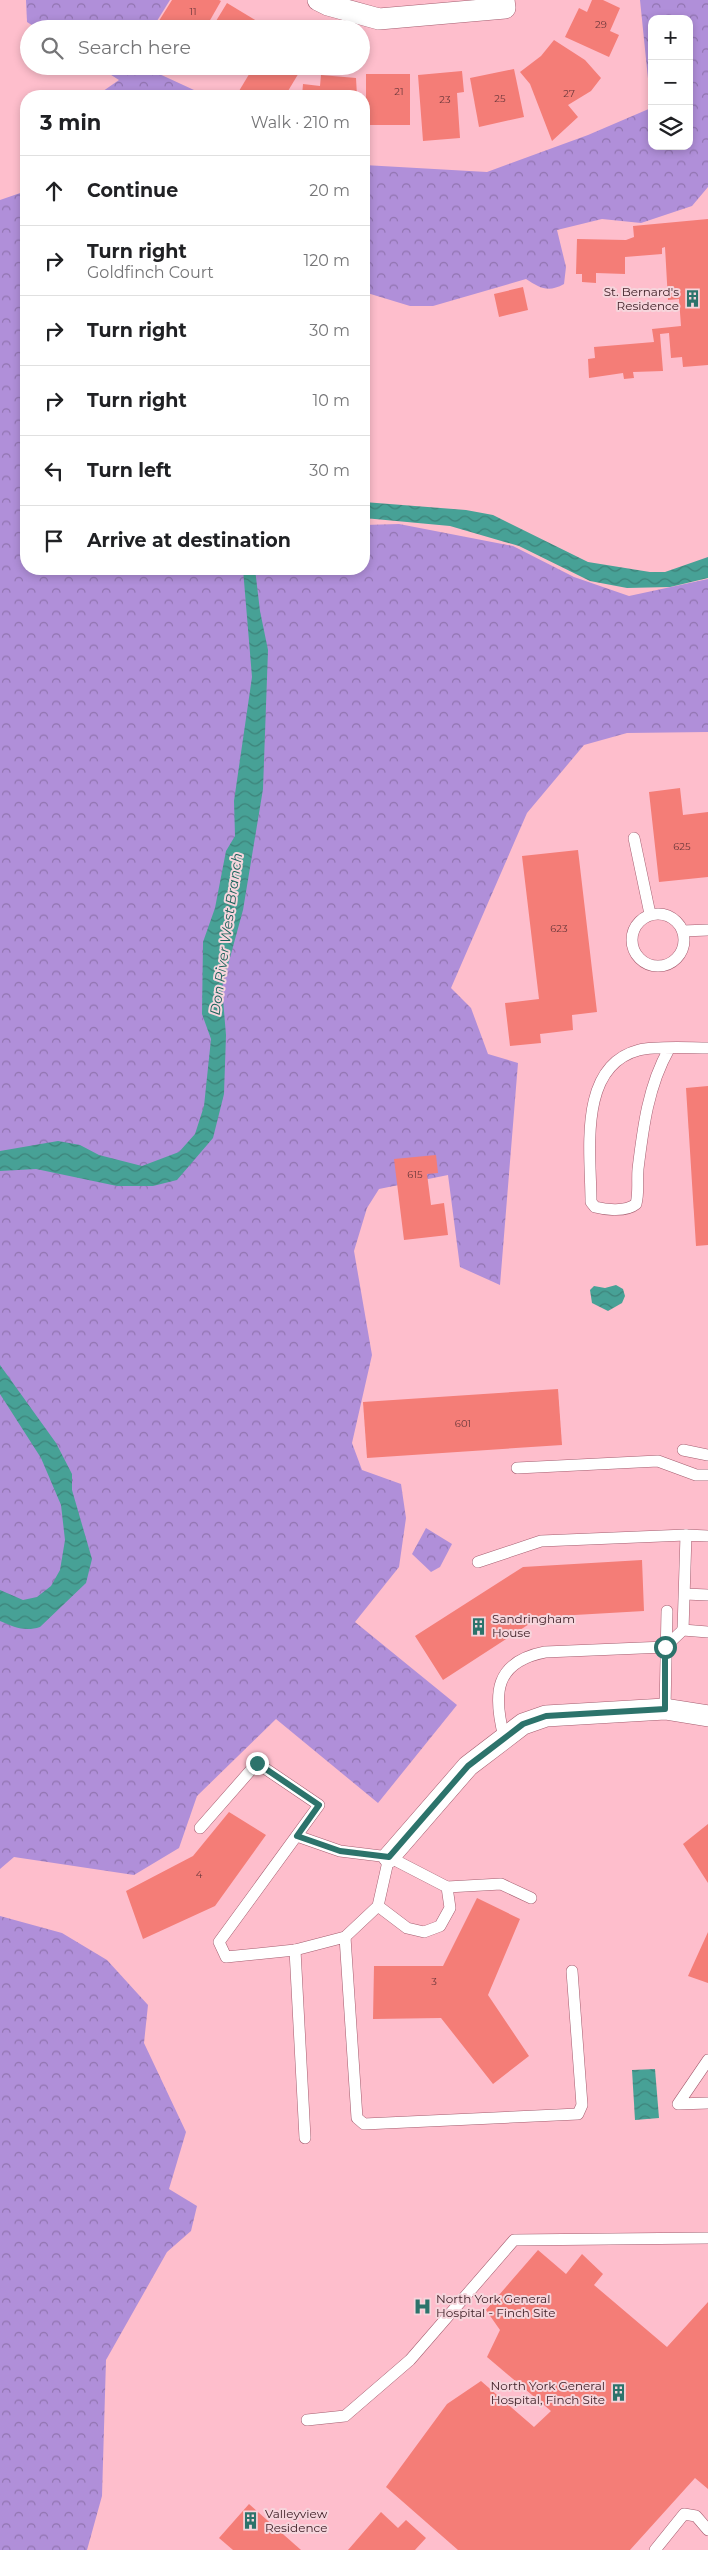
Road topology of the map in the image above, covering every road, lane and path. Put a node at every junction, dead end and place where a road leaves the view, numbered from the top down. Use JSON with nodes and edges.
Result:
{"nodes":[{"id":1,"x":318,"y":0,"type":"edge"},
{"id":2,"x":504,"y":0,"type":"edge"},
{"id":3,"x":634,"y":838,"type":"dead end"},
{"id":4,"x":650,"y":914,"type":"junction"},
{"id":5,"x":708,"y":930,"type":"edge"},
{"id":6,"x":683,"y":932,"type":"junction"},
{"id":7,"x":708,"y":1048,"type":"edge"},
{"id":8,"x":668,"y":1049,"type":"junction"},
{"id":9,"x":683,"y":1450,"type":"dead end"},
{"id":10,"x":708,"y":1455,"type":"edge"},
{"id":11,"x":517,"y":1468,"type":"dead end"},
{"id":12,"x":708,"y":1475,"type":"edge"},
{"id":13,"x":686,"y":1535,"type":"junction"},
{"id":14,"x":708,"y":1536,"type":"edge"},
{"id":15,"x":478,"y":1562,"type":"dead end"},
{"id":16,"x":685,"y":1594,"type":"junction"},
{"id":17,"x":708,"y":1595,"type":"edge"},
{"id":18,"x":667,"y":1611,"type":"dead end"},
{"id":19,"x":684,"y":1630,"type":"junction"},
{"id":20,"x":708,"y":1632,"type":"edge"},
{"id":21,"x":665,"y":1647,"type":"junction"},
{"id":22,"x":665,"y":1709,"type":"junction"},
{"id":23,"x":708,"y":1716,"type":"edge"},
{"id":24,"x":504,"y":1737,"type":"junction"},
{"id":25,"x":200,"y":1828,"type":"dead end"},
{"id":26,"x":297,"y":1836,"type":"junction"},
{"id":27,"x":389,"y":1857,"type":"junction"},
{"id":28,"x":447,"y":1886,"type":"junction"},
{"id":29,"x":531,"y":1898,"type":"dead end"},
{"id":30,"x":378,"y":1906,"type":"junction"},
{"id":31,"x":345,"y":1937,"type":"junction"},
{"id":32,"x":296,"y":1950,"type":"junction"},
{"id":33,"x":572,"y":1971,"type":"dead end"},
{"id":34,"x":708,"y":2060,"type":"edge"},
{"id":35,"x":708,"y":2103,"type":"edge"},
{"id":36,"x":305,"y":2138,"type":"dead end"},
{"id":37,"x":708,"y":2238,"type":"edge"},
{"id":38,"x":307,"y":2420,"type":"dead end"},
{"id":39,"x":708,"y":2530,"type":"edge"},
{"id":40,"x":655,"y":2550,"type":"edge"}],
"edges":[{"from":1,"to":2,"type":"street"},
{"from":3,"to":4,"type":"lane"},
{"from":4,"to":6,"type":"lane"},
{"from":4,"to":6,"type":"lane"},
{"from":5,"to":6,"type":"lane"},
{"from":7,"to":8,"type":"lane"},
{"from":8,"to":8,"type":"lane"},
{"from":9,"to":10,"type":"lane"},
{"from":11,"to":12,"type":"lane"},
{"from":13,"to":14,"type":"lane"},
{"from":13,"to":15,"type":"lane"},
{"from":13,"to":16,"type":"lane"},
{"from":16,"to":17,"type":"lane"},
{"from":16,"to":19,"type":"lane"},
{"from":18,"to":21,"type":"lane"},
{"from":19,"to":20,"type":"lane"},
{"from":19,"to":21,"type":"lane"},
{"from":21,"to":22,"type":"lane"},
{"from":21,"to":24,"type":"lane"},
{"from":22,"to":23,"type":"street"},
{"from":22,"to":24,"type":"street"},
{"from":24,"to":27,"type":"street"},
{"from":25,"to":26,"type":"lane"},
{"from":26,"to":27,"type":"lane"},
{"from":26,"to":32,"type":"lane"},
{"from":27,"to":28,"type":"lane"},
{"from":27,"to":30,"type":"lane"},
{"from":28,"to":29,"type":"lane"},
{"from":28,"to":30,"type":"lane"},
{"from":30,"to":31,"type":"lane"},
{"from":31,"to":32,"type":"lane"},
{"from":31,"to":33,"type":"lane"},
{"from":32,"to":36,"type":"lane"},
{"from":34,"to":35,"type":"lane"},
{"from":37,"to":38,"type":"lane"},
{"from":39,"to":40,"type":"lane"}]}
